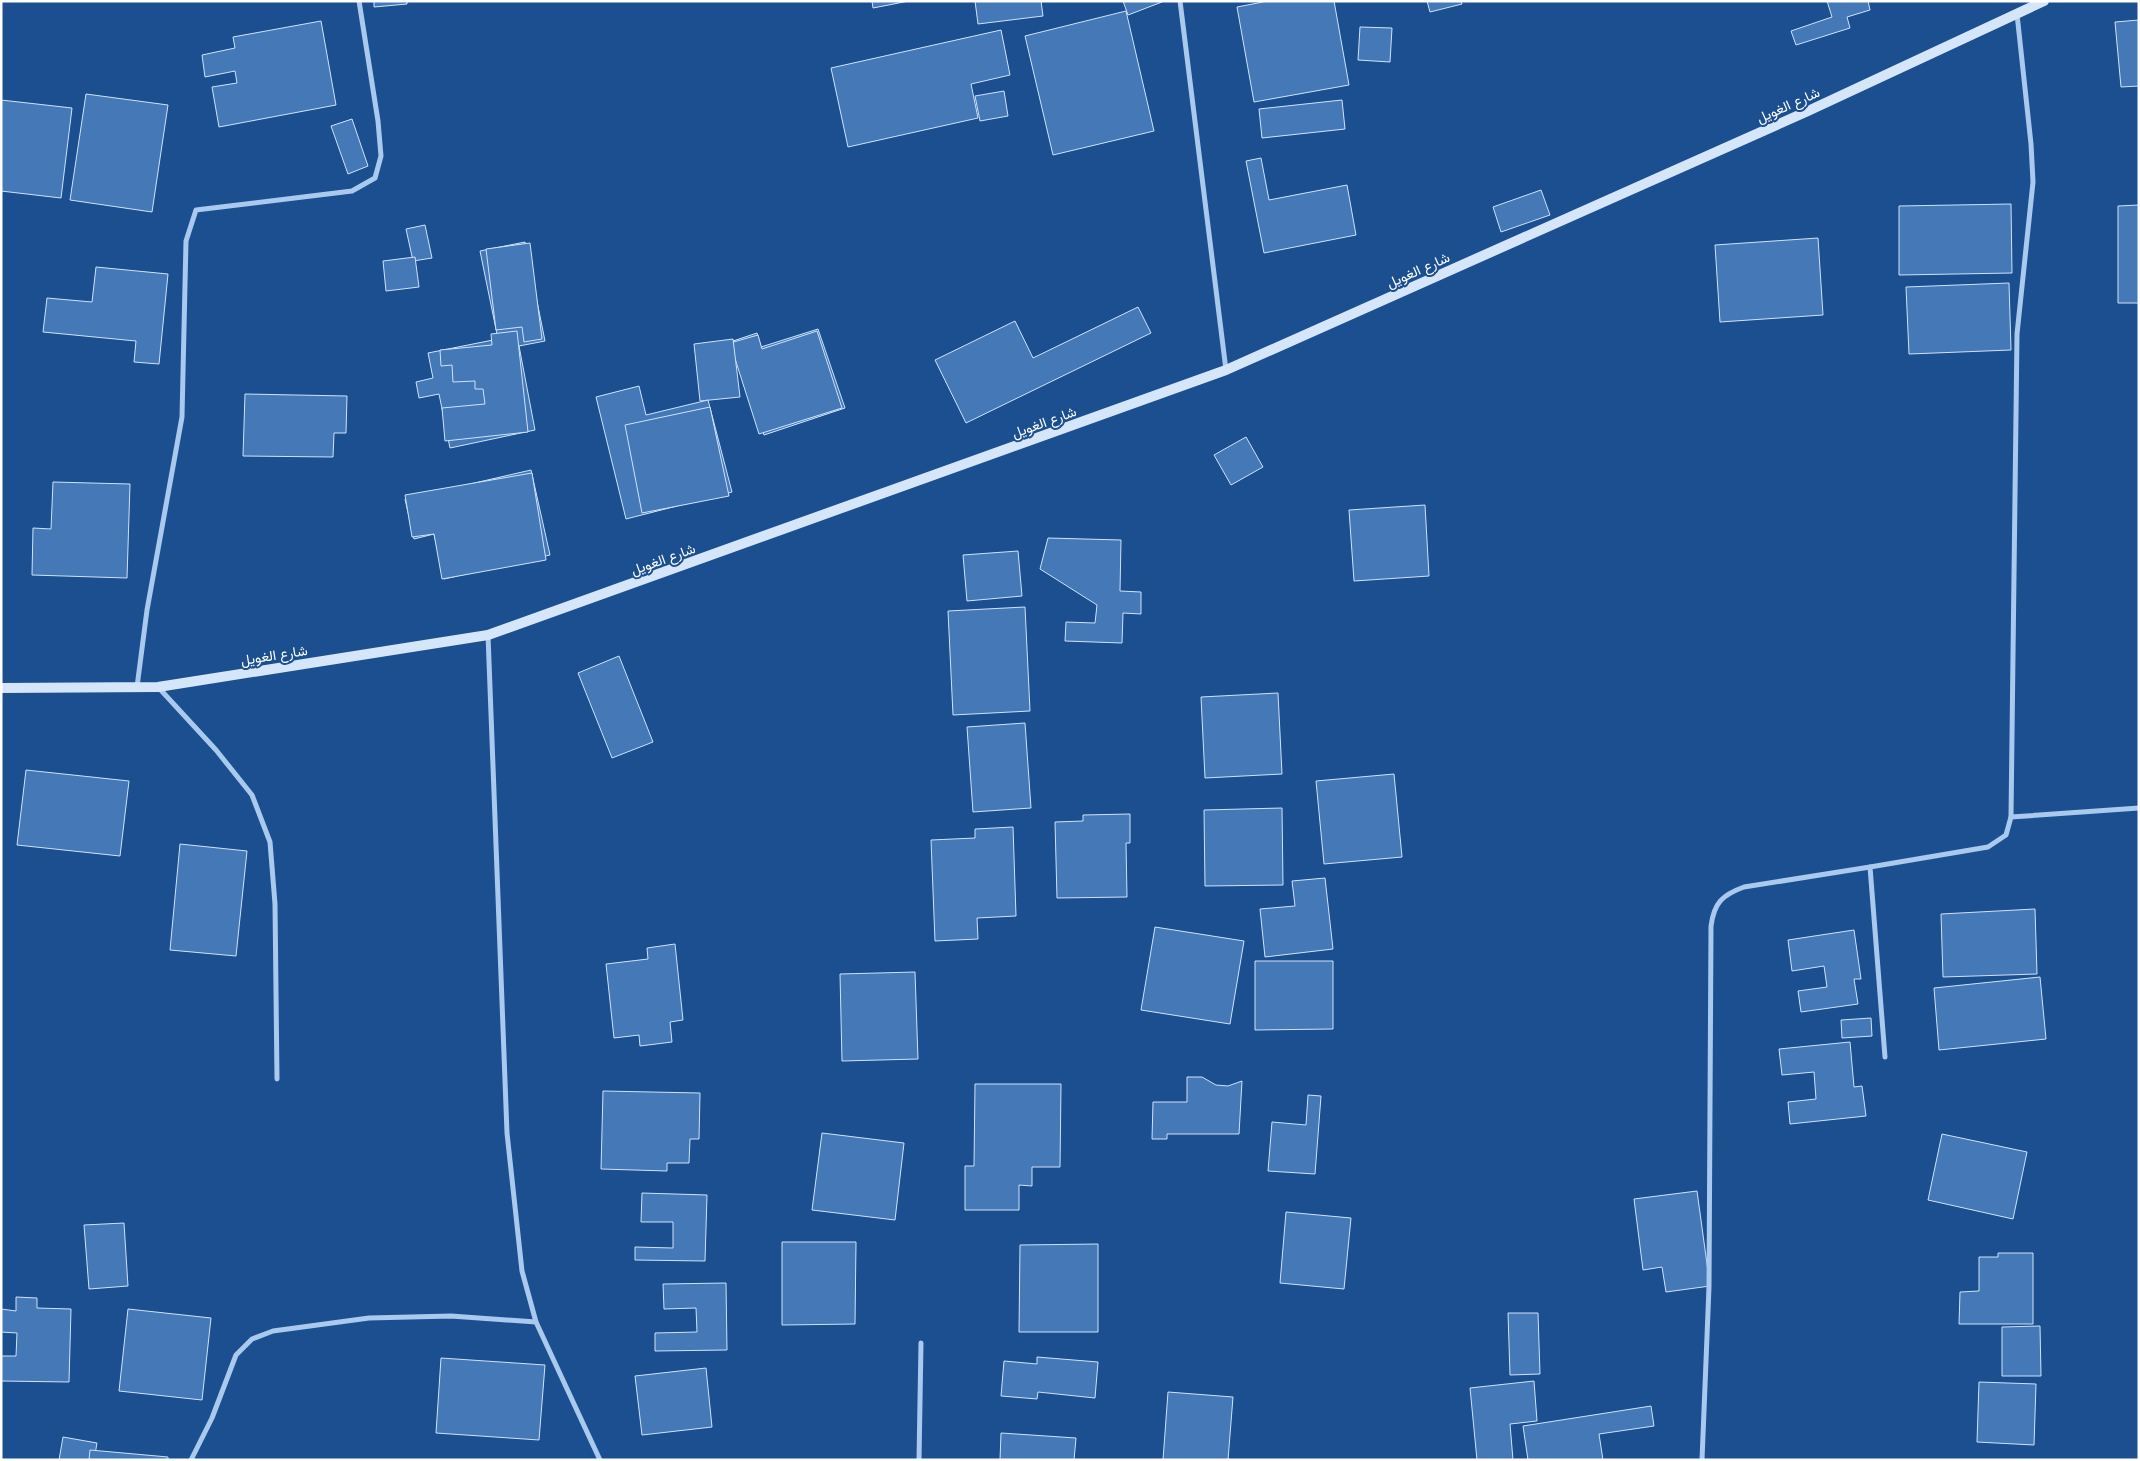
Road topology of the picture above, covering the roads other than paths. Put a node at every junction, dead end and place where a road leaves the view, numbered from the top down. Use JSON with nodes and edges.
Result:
{"nodes":[{"id":1,"x":359,"y":1,"type":"edge"},
{"id":2,"x":1180,"y":1,"type":"edge"},
{"id":3,"x":2044,"y":1,"type":"edge"},
{"id":4,"x":2018,"y":14,"type":"junction"},
{"id":5,"x":1226,"y":370,"type":"junction"},
{"id":6,"x":488,"y":635,"type":"junction"},
{"id":7,"x":137,"y":686,"type":"junction"},
{"id":8,"x":158,"y":687,"type":"junction"},
{"id":9,"x":1,"y":688,"type":"edge"},
{"id":10,"x":2139,"y":808,"type":"edge"},
{"id":11,"x":2012,"y":817,"type":"junction"},
{"id":12,"x":1870,"y":868,"type":"junction"},
{"id":13,"x":1885,"y":1057,"type":"dead end"},
{"id":14,"x":277,"y":1079,"type":"dead end"},
{"id":15,"x":536,"y":1322,"type":"junction"},
{"id":16,"x":921,"y":1343,"type":"dead end"},
{"id":17,"x":191,"y":1460,"type":"edge"},
{"id":18,"x":600,"y":1460,"type":"edge"},
{"id":19,"x":919,"y":1460,"type":"edge"},
{"id":20,"x":1702,"y":1460,"type":"edge"}],
"edges":[{"from":1,"to":7,"type":"street"},
{"from":2,"to":5,"type":"street"},
{"from":3,"to":4,"type":"street","name":"شارع الغويل"},
{"from":4,"to":5,"type":"street","name":"شارع الغويل"},
{"from":4,"to":11,"type":"street"},
{"from":5,"to":6,"type":"street","name":"شارع الغويل"},
{"from":6,"to":8,"type":"street","name":"شارع الغويل"},
{"from":6,"to":15,"type":"street"},
{"from":7,"to":8,"type":"street","name":"شارع الغويل"},
{"from":7,"to":9,"type":"street","name":"شارع الغويل"},
{"from":8,"to":14,"type":"street"},
{"from":10,"to":11,"type":"street"},
{"from":11,"to":12,"type":"street"},
{"from":12,"to":13,"type":"street"},
{"from":12,"to":20,"type":"street"},
{"from":15,"to":17,"type":"street"},
{"from":15,"to":18,"type":"street"},
{"from":16,"to":19,"type":"street"}]}
